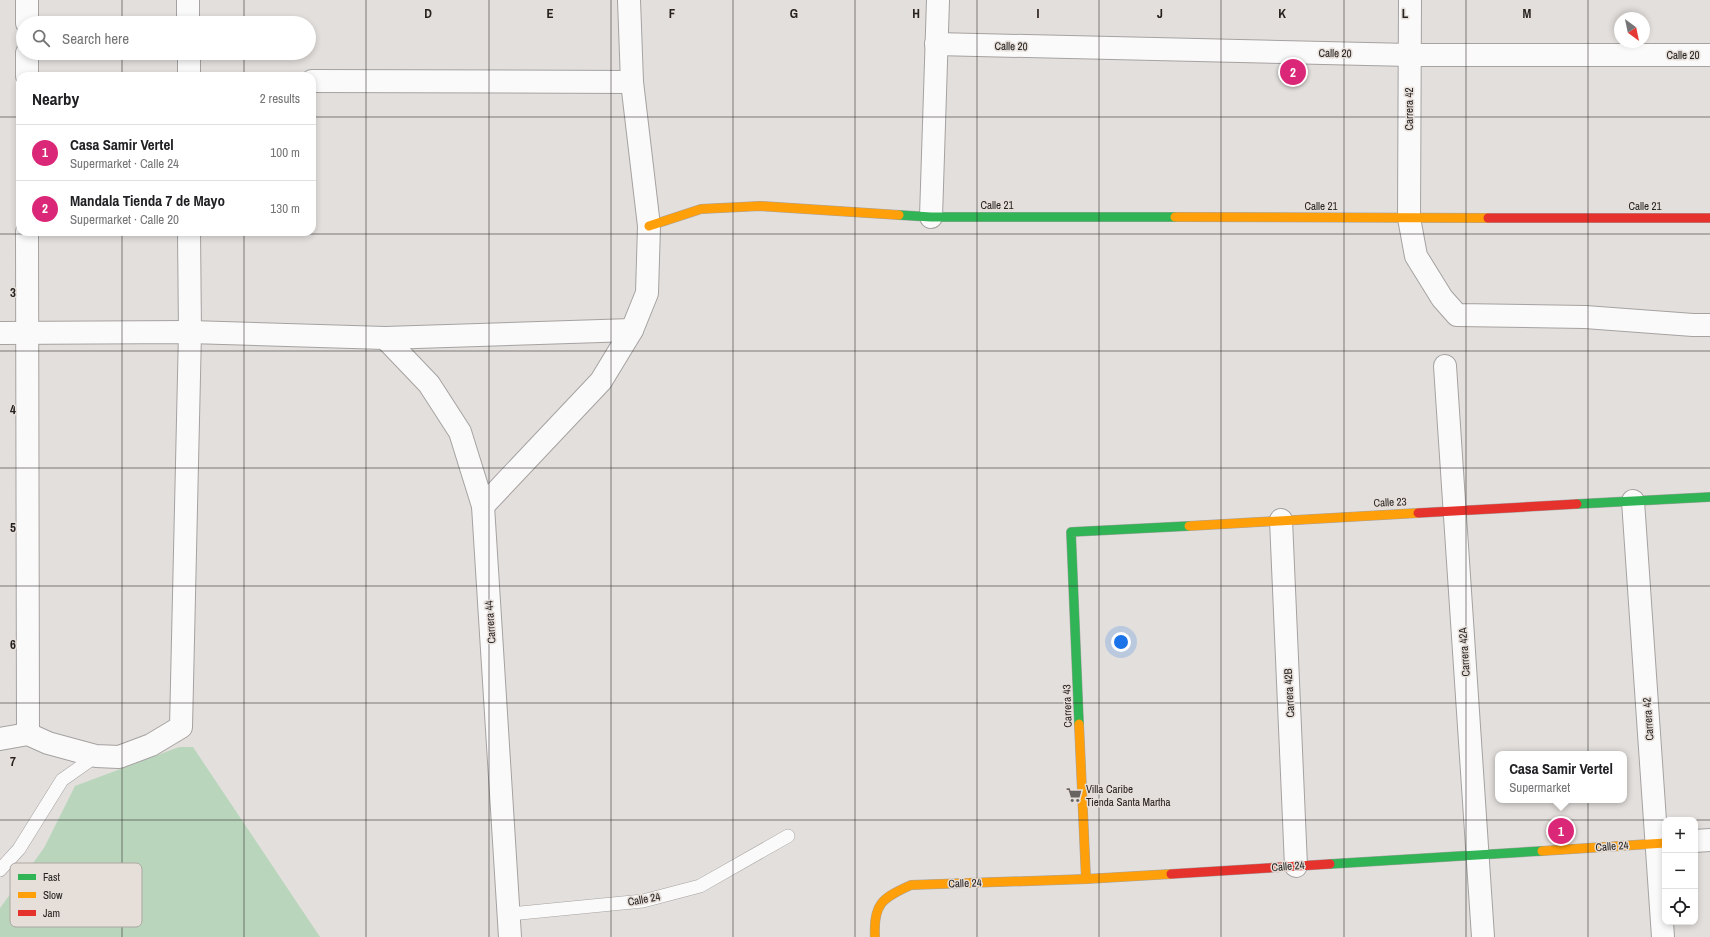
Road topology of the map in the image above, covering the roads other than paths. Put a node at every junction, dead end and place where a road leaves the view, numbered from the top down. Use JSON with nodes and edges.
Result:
{"nodes":[{"id":1,"x":28,"y":0,"type":"edge"},
{"id":2,"x":188,"y":0,"type":"edge"},
{"id":3,"x":629,"y":0,"type":"edge"},
{"id":4,"x":938,"y":0,"type":"edge"},
{"id":5,"x":1410,"y":0,"type":"edge"},
{"id":6,"x":28,"y":16,"type":"edge"},
{"id":7,"x":188,"y":16,"type":"edge"},
{"id":8,"x":936,"y":44,"type":"junction"},
{"id":9,"x":1410,"y":55,"type":"junction"},
{"id":10,"x":1710,"y":55,"type":"edge"},
{"id":11,"x":28,"y":60,"type":"edge"},
{"id":12,"x":188,"y":60,"type":"edge"},
{"id":13,"x":28,"y":72,"type":"edge"},
{"id":14,"x":189,"y":72,"type":"edge"},
{"id":15,"x":316,"y":81,"type":"edge"},
{"id":16,"x":632,"y":82,"type":"junction"},
{"id":17,"x":931,"y":217,"type":"junction"},
{"id":18,"x":1409,"y":218,"type":"junction"},
{"id":19,"x":1710,"y":218,"type":"edge"},
{"id":20,"x":649,"y":226,"type":"junction"},
{"id":21,"x":28,"y":236,"type":"edge"},
{"id":22,"x":189,"y":236,"type":"edge"},
{"id":23,"x":1710,"y":325,"type":"edge"},
{"id":24,"x":632,"y":330,"type":"junction"},
{"id":25,"x":28,"y":331,"type":"junction"},
{"id":26,"x":190,"y":332,"type":"junction"},
{"id":27,"x":0,"y":333,"type":"edge"},
{"id":28,"x":384,"y":338,"type":"junction"},
{"id":29,"x":1445,"y":366,"type":"dead end"},
{"id":30,"x":1710,"y":497,"type":"edge"},
{"id":31,"x":1633,"y":501,"type":"junction"},
{"id":32,"x":483,"y":506,"type":"junction"},
{"id":33,"x":1454,"y":511,"type":"junction"},
{"id":34,"x":1281,"y":520,"type":"junction"},
{"id":35,"x":1071,"y":532,"type":"joint"},
{"id":36,"x":28,"y":734,"type":"junction"},
{"id":37,"x":0,"y":738,"type":"edge"},
{"id":38,"x":96,"y":756,"type":"junction"},
{"id":39,"x":788,"y":836,"type":"dead end"},
{"id":40,"x":1710,"y":840,"type":"edge"},
{"id":41,"x":1698,"y":841,"type":"edge"},
{"id":42,"x":1661,"y":843,"type":"edge"},
{"id":43,"x":1477,"y":855,"type":"junction"},
{"id":44,"x":1296,"y":866,"type":"junction"},
{"id":45,"x":0,"y":870,"type":"edge"},
{"id":46,"x":1086,"y":879,"type":"junction"},
{"id":47,"x":510,"y":914,"type":"junction"},
{"id":48,"x":510,"y":937,"type":"edge"},
{"id":49,"x":875,"y":937,"type":"edge"},
{"id":50,"x":1483,"y":937,"type":"edge"},
{"id":51,"x":1663,"y":937,"type":"edge"}],
"edges":[{"from":1,"to":6,"type":"street"},
{"from":2,"to":7,"type":"street"},
{"from":3,"to":16,"type":"street"},
{"from":4,"to":8,"type":"street"},
{"from":5,"to":9,"type":"street","name":"Carrera 42"},
{"from":8,"to":9,"type":"street","name":"Calle 20"},
{"from":8,"to":17,"type":"street"},
{"from":9,"to":10,"type":"street","name":"Calle 20"},
{"from":9,"to":18,"type":"street","name":"Carrera 42"},
{"from":11,"to":13,"type":"street"},
{"from":12,"to":14,"type":"street"},
{"from":15,"to":16,"type":"street"},
{"from":16,"to":20,"type":"street"},
{"from":17,"to":18,"type":"street","name":"Calle 21"},
{"from":17,"to":20,"type":"street","name":"Calle 21"},
{"from":18,"to":19,"type":"street","name":"Calle 21"},
{"from":18,"to":23,"type":"street","name":"Carrera 42"},
{"from":20,"to":24,"type":"street"},
{"from":21,"to":25,"type":"street"},
{"from":22,"to":26,"type":"street"},
{"from":24,"to":28,"type":"street"},
{"from":24,"to":32,"type":"street"},
{"from":25,"to":26,"type":"street"},
{"from":25,"to":27,"type":"street"},
{"from":25,"to":36,"type":"street"},
{"from":26,"to":28,"type":"street"},
{"from":26,"to":38,"type":"street"},
{"from":28,"to":32,"type":"street","name":"Carrera 44"},
{"from":29,"to":33,"type":"street","name":"Carrera 42A"},
{"from":30,"to":31,"type":"street","name":"Calle 23"},
{"from":31,"to":33,"type":"street","name":"Calle 23"},
{"from":31,"to":42,"type":"street","name":"Carrera 42"},
{"from":32,"to":47,"type":"street","name":"Carrera 44"},
{"from":33,"to":34,"type":"street","name":"Calle 23"},
{"from":33,"to":43,"type":"street","name":"Carrera 42A"},
{"from":34,"to":35,"type":"street","name":"Calle 23"},
{"from":34,"to":44,"type":"street","name":"Carrera 42B"},
{"from":35,"to":46,"type":"street","name":"Carrera 43"},
{"from":36,"to":37,"type":"street"},
{"from":36,"to":38,"type":"street"},
{"from":38,"to":45,"type":"lane"},
{"from":39,"to":47,"type":"lane","name":"Calle 24"},
{"from":40,"to":41,"type":"street"},
{"from":42,"to":43,"type":"street","name":"Calle 24"},
{"from":42,"to":51,"type":"street","name":"Carrera 42"},
{"from":43,"to":44,"type":"street","name":"Calle 24"},
{"from":43,"to":50,"type":"street","name":"Carrera 42A"},
{"from":44,"to":46,"type":"street","name":"Calle 24"},
{"from":46,"to":49,"type":"street","name":"Calle 24"},
{"from":47,"to":48,"type":"street","name":"Carrera 44"}]}
